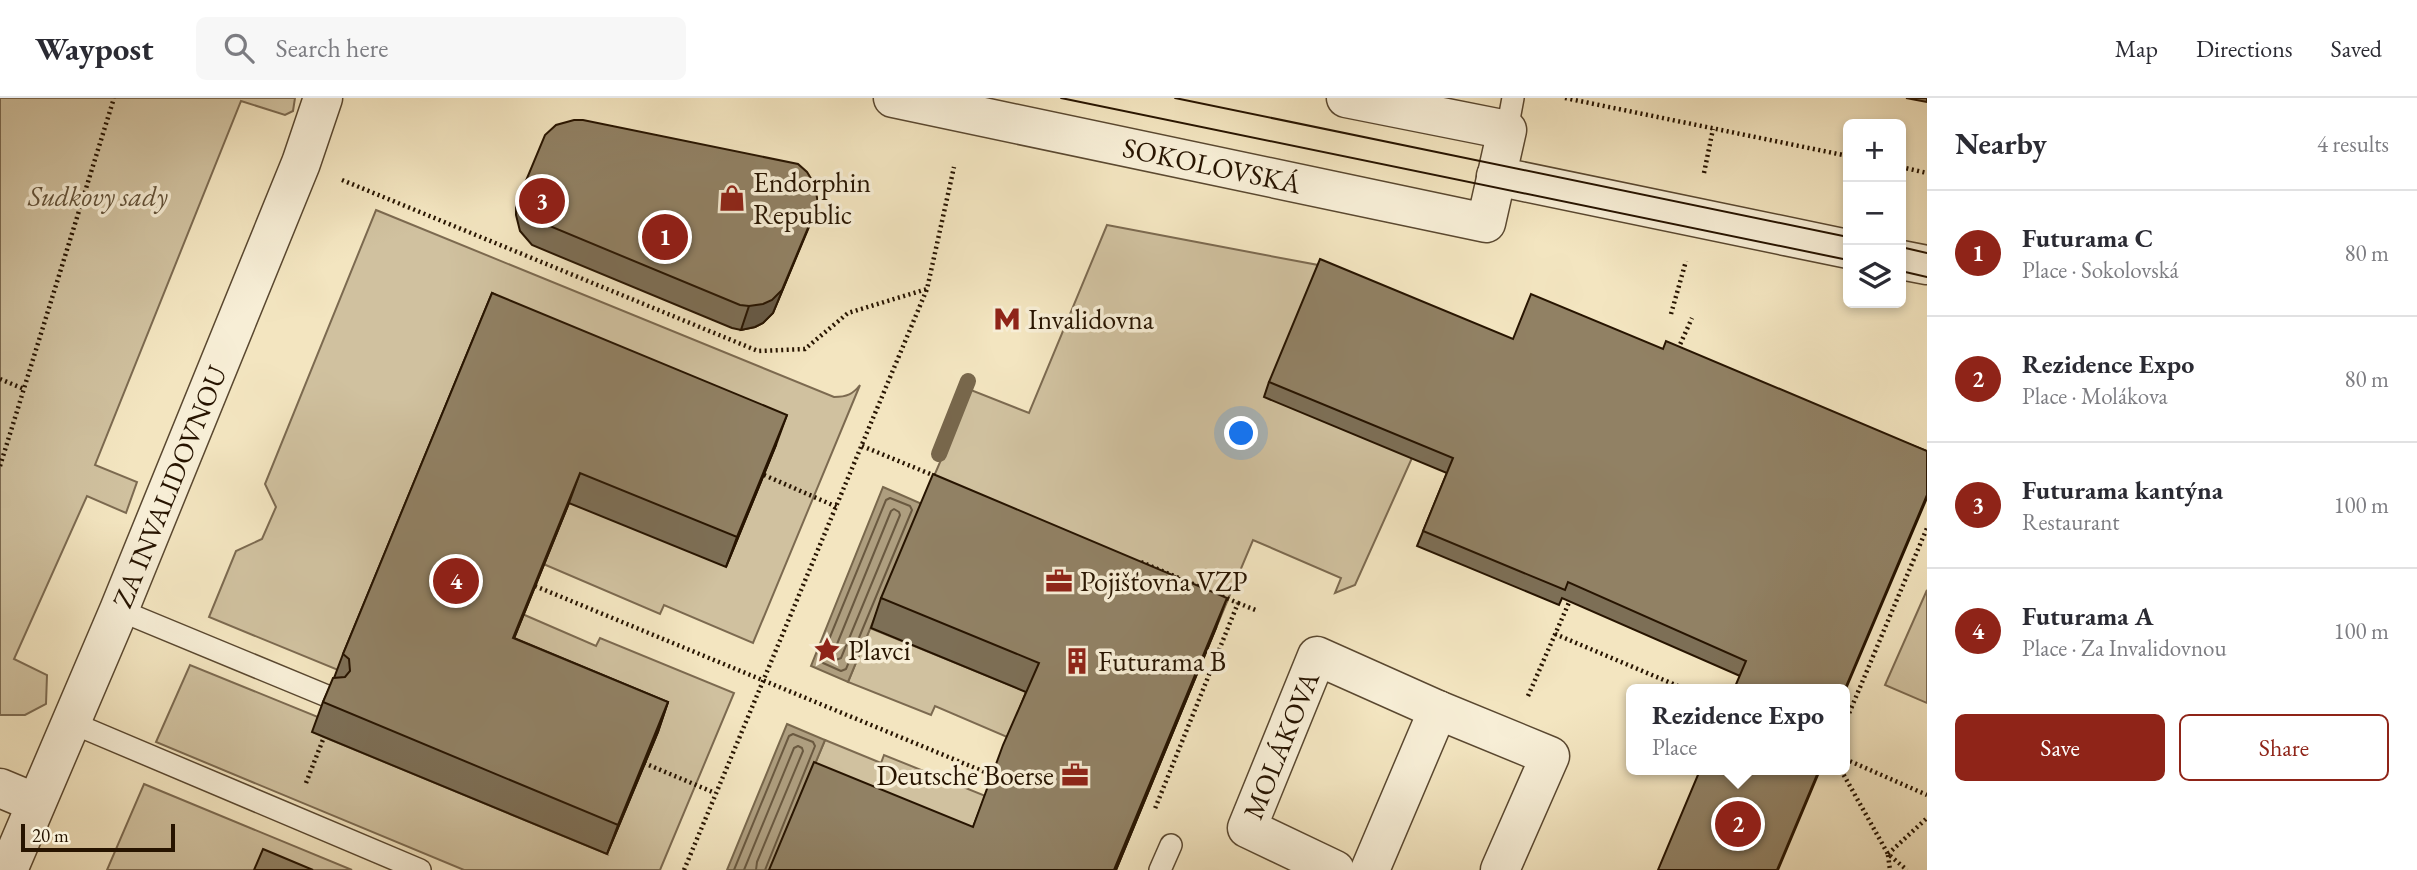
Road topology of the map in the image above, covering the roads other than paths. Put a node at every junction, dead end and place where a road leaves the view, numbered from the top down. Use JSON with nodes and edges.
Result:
{"nodes":[{"id":1,"x":323,"y":98,"type":"edge"},
{"id":2,"x":892,"y":98,"type":"edge"},
{"id":3,"x":1346,"y":98,"type":"edge"},
{"id":4,"x":1510,"y":114,"type":"edge"},
{"id":5,"x":1496,"y":176,"type":"junction"},
{"id":6,"x":1843,"y":248,"type":"edge"},
{"id":7,"x":1906,"y":261,"type":"edge"},
{"id":8,"x":1927,"y":265,"type":"edge"},
{"id":9,"x":119,"y":610,"type":"junction"},
{"id":10,"x":327,"y":696,"type":"edge"},
{"id":11,"x":1437,"y":710,"type":"junction"},
{"id":12,"x":70,"y":722,"type":"junction"},
{"id":13,"x":0,"y":789,"type":"edge"},
{"id":14,"x":36,"y":803,"type":"junction"},
{"id":15,"x":1171,"y":845,"type":"dead end"},
{"id":16,"x":8,"y":870,"type":"edge"},
{"id":17,"x":420,"y":870,"type":"edge"},
{"id":18,"x":1160,"y":870,"type":"edge"},
{"id":19,"x":1335,"y":870,"type":"edge"},
{"id":20,"x":1370,"y":870,"type":"edge"},
{"id":21,"x":1500,"y":870,"type":"edge"}],
"edges":[{"from":1,"to":9,"type":"street","name":"ZA INVALIDOVNOU"},
{"from":2,"to":5,"type":"street","name":"SOKOLOVSKÁ"},
{"from":3,"to":4,"type":"street","name":"SOKOLOVSKÁ"},
{"from":4,"to":5,"type":"street","name":"SOKOLOVSKÁ"},
{"from":5,"to":6,"type":"street"},
{"from":7,"to":8,"type":"street"},
{"from":9,"to":10,"type":"lane"},
{"from":9,"to":12,"type":"street","name":"ZA INVALIDOVNOU"},
{"from":11,"to":19,"type":"street","name":"MOLÁKOVA"},
{"from":11,"to":20,"type":"street"},
{"from":11,"to":21,"type":"street","name":"MOLÁKOVA"},
{"from":12,"to":14,"type":"street","name":"ZA INVALIDOVNOU"},
{"from":12,"to":17,"type":"lane"},
{"from":13,"to":14,"type":"street"},
{"from":14,"to":16,"type":"street","name":"ZA INVALIDOVNOU"},
{"from":15,"to":18,"type":"lane"}]}
